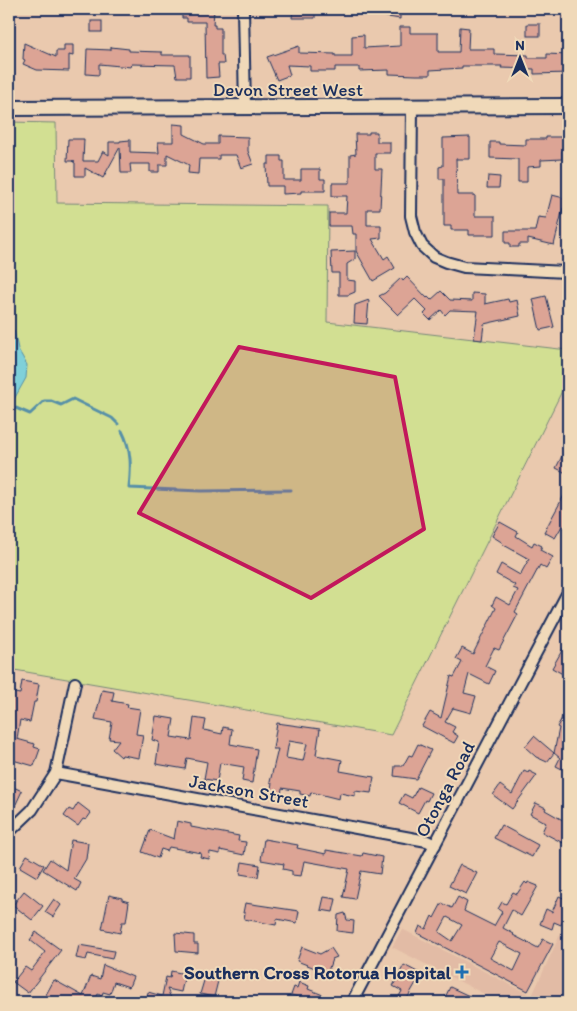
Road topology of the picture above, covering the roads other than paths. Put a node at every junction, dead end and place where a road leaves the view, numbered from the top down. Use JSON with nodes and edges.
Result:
{"nodes":[{"id":1,"x":243,"y":9,"type":"edge"},
{"id":2,"x":568,"y":106,"type":"edge"},
{"id":3,"x":412,"y":107,"type":"junction"},
{"id":4,"x":9,"y":108,"type":"edge"},
{"id":5,"x":245,"y":108,"type":"junction"},
{"id":6,"x":566,"y":272,"type":"dead end"},
{"id":7,"x":568,"y":592,"type":"edge"},
{"id":8,"x":75,"y":683,"type":"dead end"},
{"id":9,"x":56,"y":773,"type":"junction"},
{"id":10,"x":9,"y":832,"type":"edge"},
{"id":11,"x":435,"y":845,"type":"junction"},
{"id":12,"x":352,"y":1002,"type":"edge"}],
"edges":[{"from":1,"to":5,"type":"street"},
{"from":2,"to":3,"type":"main road","name":"Devon Street West"},
{"from":3,"to":5,"type":"main road","name":"Devon Street West"},
{"from":3,"to":6,"type":"street"},
{"from":4,"to":5,"type":"main road","name":"Devon Street West"},
{"from":7,"to":11,"type":"street","name":"Otonga Road"},
{"from":8,"to":9,"type":"street"},
{"from":9,"to":10,"type":"street"},
{"from":9,"to":11,"type":"street","name":"Jackson Street"},
{"from":11,"to":12,"type":"street","name":"Otonga Road"}]}
